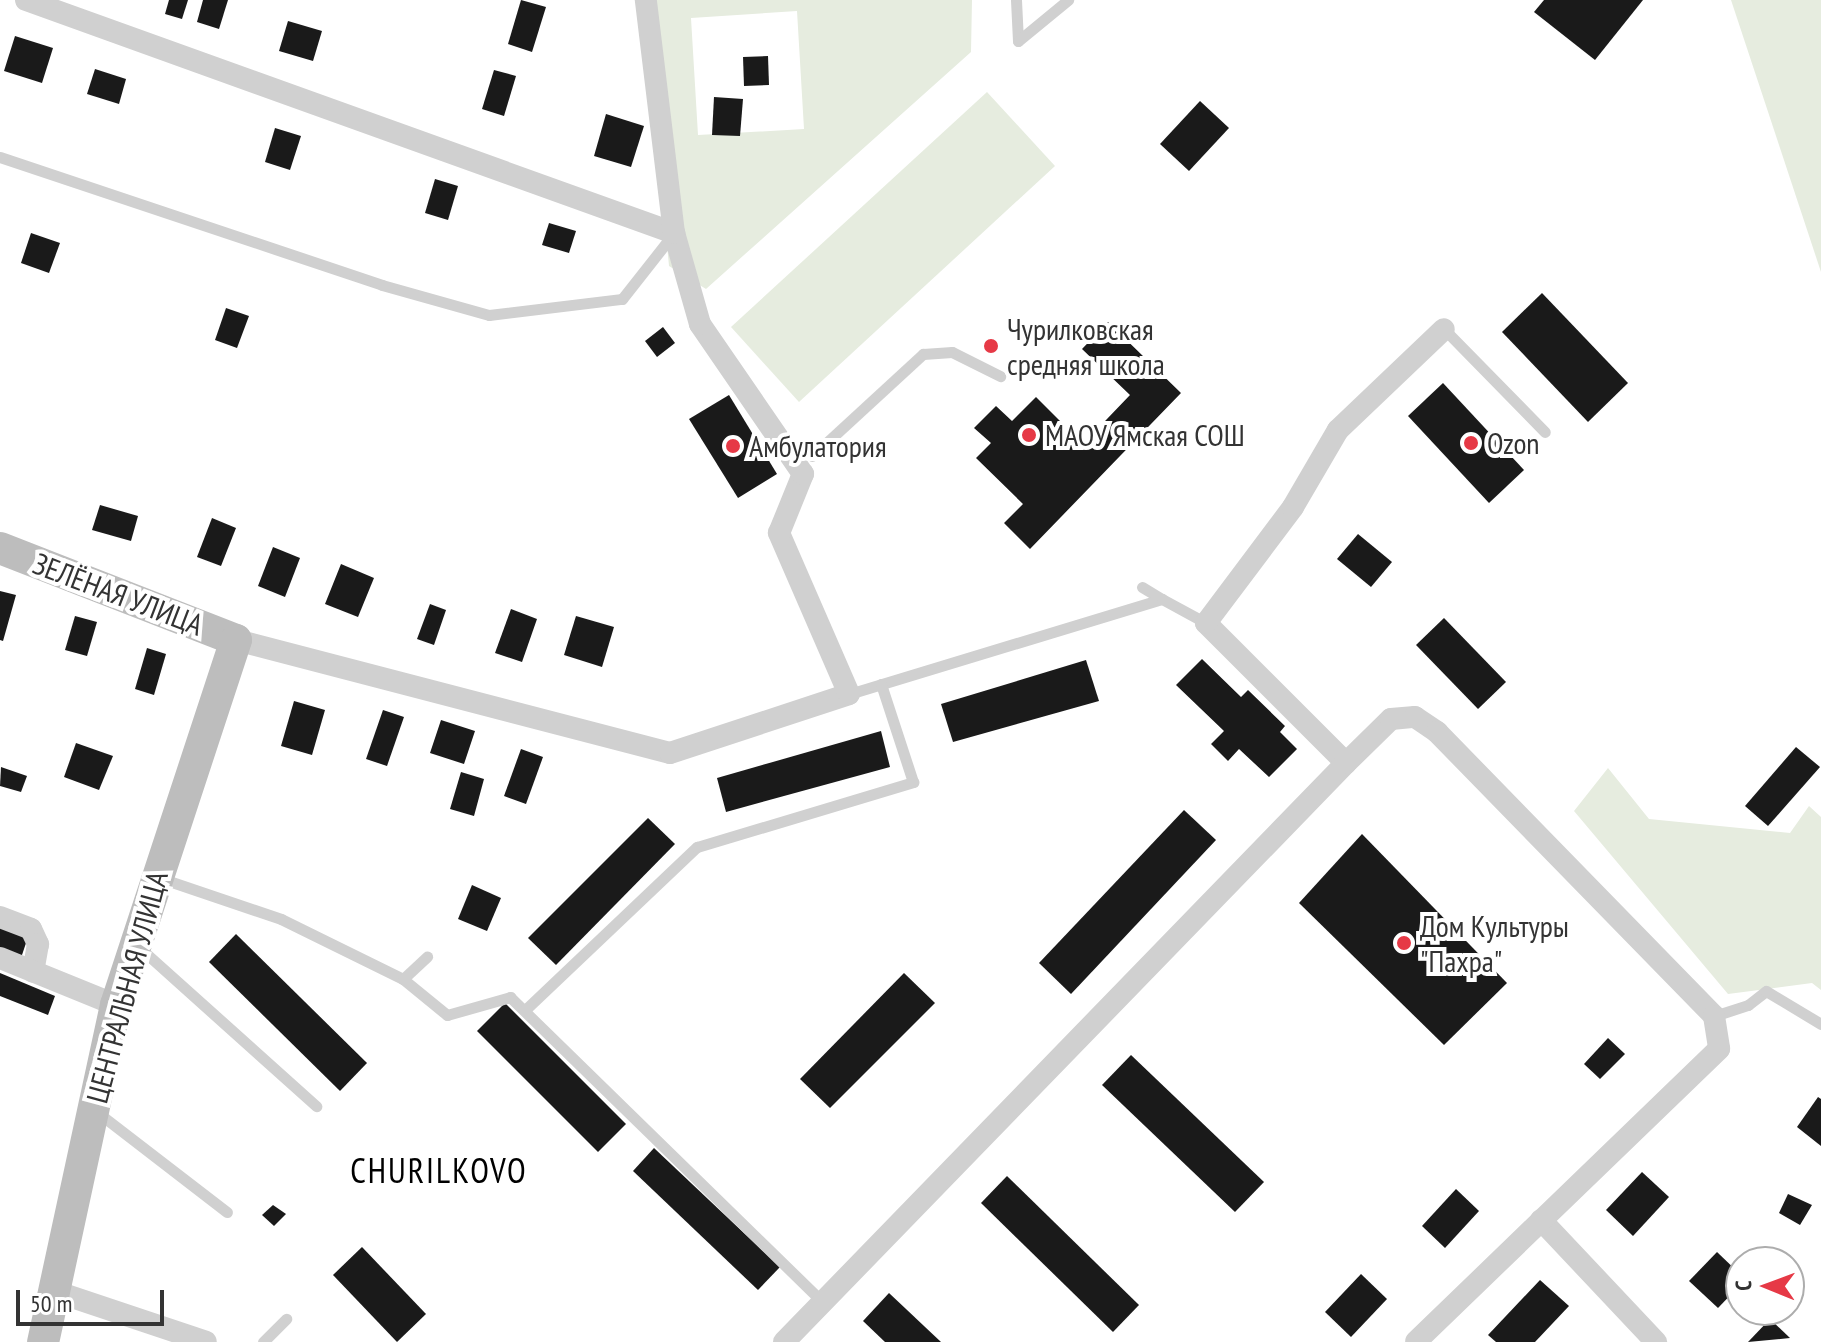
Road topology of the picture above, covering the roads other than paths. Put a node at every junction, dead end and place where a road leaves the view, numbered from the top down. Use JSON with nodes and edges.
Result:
{"nodes":[{"id":1,"x":26,"y":0,"type":"edge"},
{"id":2,"x":646,"y":0,"type":"edge"},
{"id":3,"x":1016,"y":0,"type":"edge"},
{"id":4,"x":1068,"y":0,"type":"edge"},
{"id":5,"x":0,"y":157,"type":"edge"},
{"id":6,"x":674,"y":233,"type":"junction"},
{"id":7,"x":1444,"y":329,"type":"joint"},
{"id":8,"x":1000,"y":376,"type":"dead end"},
{"id":9,"x":1545,"y":432,"type":"dead end"},
{"id":10,"x":812,"y":456,"type":"dead end"},
{"id":11,"x":0,"y":548,"type":"edge"},
{"id":12,"x":1142,"y":587,"type":"dead end"},
{"id":13,"x":1162,"y":599,"type":"junction"},
{"id":14,"x":1206,"y":623,"type":"junction"},
{"id":15,"x":236,"y":640,"type":"junction"},
{"id":16,"x":881,"y":684,"type":"junction"},
{"id":17,"x":849,"y":694,"type":"junction"},
{"id":18,"x":1346,"y":763,"type":"junction"},
{"id":19,"x":156,"y":876,"type":"junction"},
{"id":20,"x":0,"y":917,"type":"edge"},
{"id":21,"x":134,"y":942,"type":"junction"},
{"id":22,"x":427,"y":957,"type":"dead end"},
{"id":23,"x":0,"y":958,"type":"edge"},
{"id":24,"x":33,"y":972,"type":"junction"},
{"id":25,"x":403,"y":979,"type":"junction"},
{"id":26,"x":116,"y":1005,"type":"junction"},
{"id":27,"x":525,"y":1010,"type":"junction"},
{"id":28,"x":1714,"y":1016,"type":"junction"},
{"id":29,"x":1821,"y":1024,"type":"edge"},
{"id":30,"x":316,"y":1106,"type":"dead end"},
{"id":31,"x":94,"y":1109,"type":"junction"},
{"id":32,"x":227,"y":1212,"type":"dead end"},
{"id":33,"x":1541,"y":1220,"type":"junction"},
{"id":34,"x":54,"y":1291,"type":"junction"},
{"id":35,"x":823,"y":1302,"type":"junction"},
{"id":36,"x":286,"y":1319,"type":"dead end"},
{"id":37,"x":43,"y":1342,"type":"edge"},
{"id":38,"x":206,"y":1342,"type":"edge"},
{"id":39,"x":263,"y":1342,"type":"edge"},
{"id":40,"x":784,"y":1342,"type":"edge"},
{"id":41,"x":1416,"y":1342,"type":"edge"},
{"id":42,"x":1656,"y":1342,"type":"edge"}],
"edges":[{"from":1,"to":6,"type":"street"},
{"from":2,"to":6,"type":"street"},
{"from":3,"to":4,"type":"lane"},
{"from":5,"to":6,"type":"lane"},
{"from":6,"to":17,"type":"street"},
{"from":7,"to":9,"type":"lane"},
{"from":7,"to":14,"type":"street"},
{"from":8,"to":10,"type":"lane"},
{"from":11,"to":15,"type":"street","name":"ЗЕЛЁНАЯ УЛИЦА"},
{"from":12,"to":13,"type":"lane"},
{"from":13,"to":14,"type":"lane"},
{"from":13,"to":16,"type":"lane"},
{"from":14,"to":18,"type":"street"},
{"from":15,"to":17,"type":"street"},
{"from":15,"to":19,"type":"street","name":"ЦЕНТРАЛЬНАЯ УЛИЦА"},
{"from":16,"to":17,"type":"lane"},
{"from":16,"to":27,"type":"lane"},
{"from":18,"to":28,"type":"street"},
{"from":18,"to":35,"type":"street"},
{"from":19,"to":21,"type":"street","name":"ЦЕНТРАЛЬНАЯ УЛИЦА"},
{"from":19,"to":25,"type":"lane"},
{"from":20,"to":24,"type":"street"},
{"from":21,"to":26,"type":"street","name":"ЦЕНТРАЛЬНАЯ УЛИЦА"},
{"from":21,"to":30,"type":"lane"},
{"from":22,"to":25,"type":"lane"},
{"from":23,"to":24,"type":"street"},
{"from":24,"to":26,"type":"street"},
{"from":25,"to":27,"type":"lane"},
{"from":26,"to":31,"type":"street","name":"ЦЕНТРАЛЬНАЯ УЛИЦА"},
{"from":27,"to":35,"type":"lane"},
{"from":28,"to":29,"type":"lane"},
{"from":28,"to":33,"type":"street"},
{"from":31,"to":32,"type":"lane"},
{"from":31,"to":34,"type":"street","name":"ЦЕНТРАЛЬНАЯ УЛИЦА"},
{"from":33,"to":41,"type":"street"},
{"from":33,"to":42,"type":"street"},
{"from":34,"to":37,"type":"street","name":"ЦЕНТРАЛЬНАЯ УЛИЦА"},
{"from":34,"to":38,"type":"street"},
{"from":35,"to":40,"type":"street"},
{"from":36,"to":39,"type":"lane"}]}
